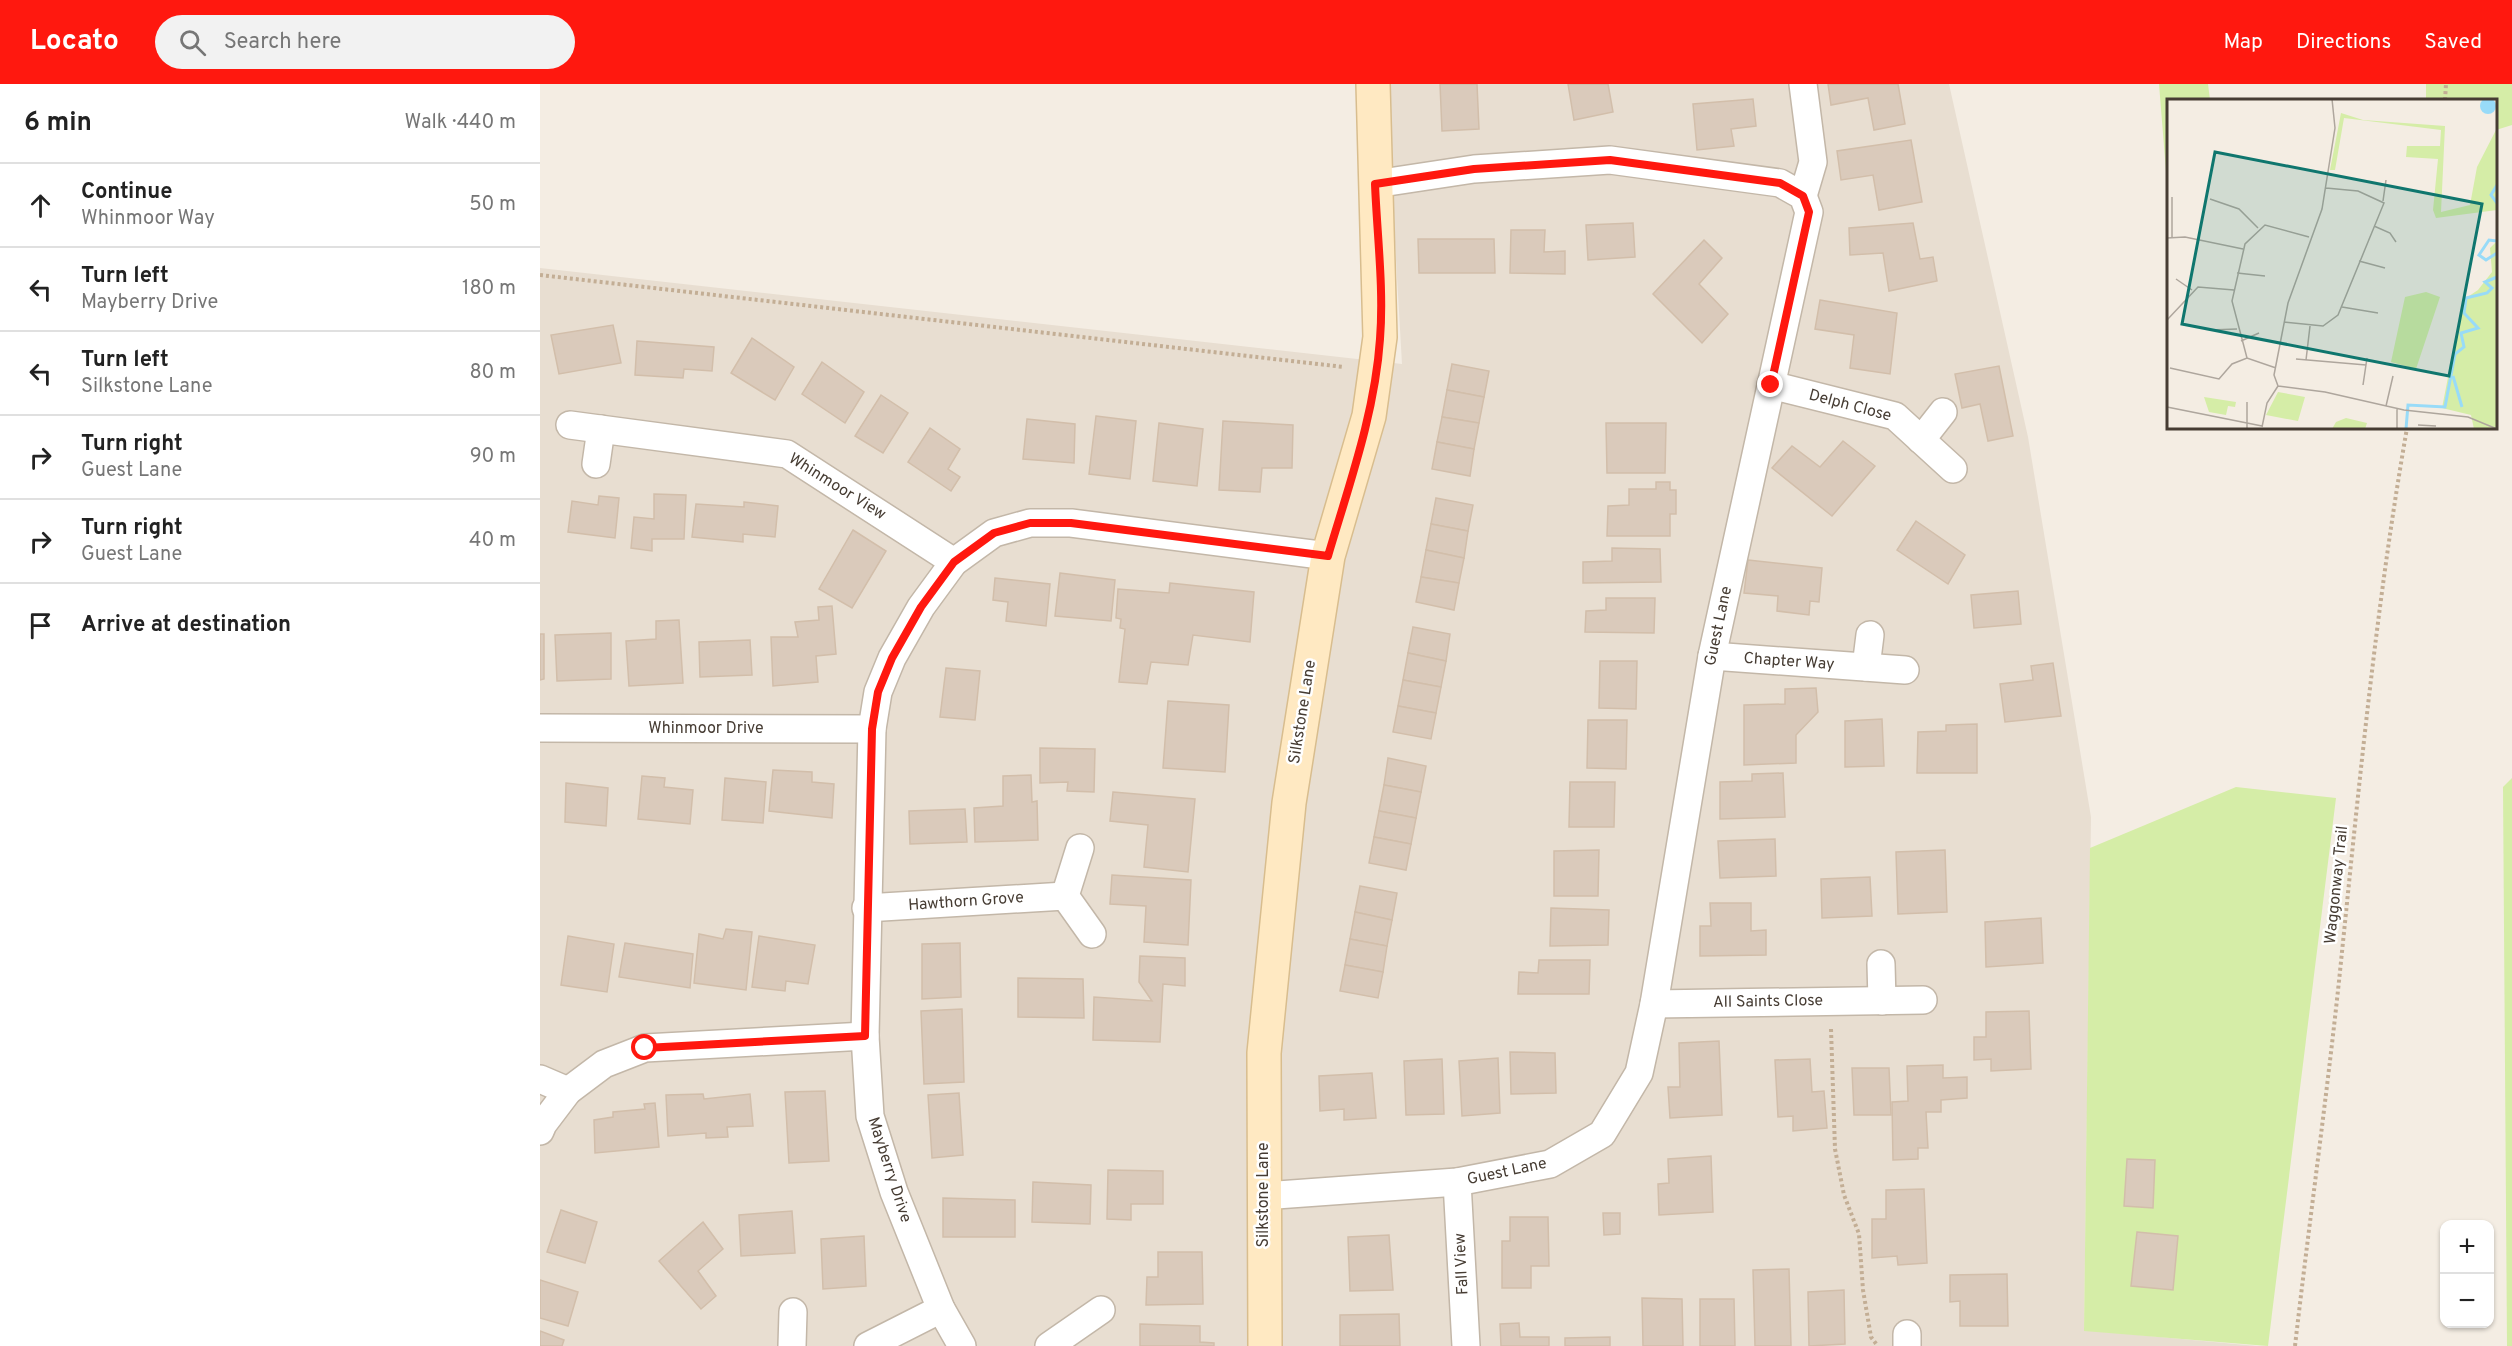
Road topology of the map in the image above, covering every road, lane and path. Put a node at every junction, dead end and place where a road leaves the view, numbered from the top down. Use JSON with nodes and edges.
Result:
{"nodes":[{"id":1,"x":1373,"y":84,"type":"edge"},
{"id":2,"x":1803,"y":84,"type":"edge"},
{"id":3,"x":2446,"y":84,"type":"edge"},
{"id":4,"x":2445,"y":99,"type":"edge"},
{"id":5,"x":1375,"y":184,"type":"junction"},
{"id":6,"x":1803,"y":196,"type":"junction"},
{"id":7,"x":540,"y":275,"type":"edge"},
{"id":8,"x":1376,"y":371,"type":"junction"},
{"id":9,"x":1771,"y":385,"type":"junction"},
{"id":10,"x":1943,"y":412,"type":"dead end"},
{"id":11,"x":570,"y":425,"type":"dead end"},
{"id":12,"x":601,"y":429,"type":"junction"},
{"id":13,"x":2407,"y":429,"type":"edge"},
{"id":14,"x":1921,"y":440,"type":"junction"},
{"id":15,"x":596,"y":464,"type":"dead end"},
{"id":16,"x":1953,"y":469,"type":"dead end"},
{"id":17,"x":1328,"y":556,"type":"junction"},
{"id":18,"x":954,"y":562,"type":"junction"},
{"id":19,"x":1870,"y":634,"type":"dead end"},
{"id":20,"x":1712,"y":656,"type":"junction"},
{"id":21,"x":1866,"y":667,"type":"junction"},
{"id":22,"x":1905,"y":670,"type":"dead end"},
{"id":23,"x":540,"y":728,"type":"edge"},
{"id":24,"x":872,"y":729,"type":"junction"},
{"id":25,"x":1080,"y":848,"type":"dead end"},
{"id":26,"x":1065,"y":896,"type":"junction"},
{"id":27,"x":866,"y":908,"type":"junction"},
{"id":28,"x":1092,"y":934,"type":"dead end"},
{"id":29,"x":1881,"y":964,"type":"dead end"},
{"id":30,"x":1923,"y":1000,"type":"dead end"},
{"id":31,"x":1830,"y":1001,"type":"junction"},
{"id":32,"x":1882,"y":1001,"type":"junction"},
{"id":33,"x":1654,"y":1004,"type":"junction"},
{"id":34,"x":865,"y":1036,"type":"junction"},
{"id":35,"x":540,"y":1079,"type":"edge"},
{"id":36,"x":568,"y":1091,"type":"junction"},
{"id":37,"x":540,"y":1131,"type":"edge"},
{"id":38,"x":1457,"y":1182,"type":"junction"},
{"id":39,"x":1263,"y":1196,"type":"junction"},
{"id":40,"x":941,"y":1309,"type":"junction"},
{"id":41,"x":1101,"y":1310,"type":"dead end"},
{"id":42,"x":794,"y":1312,"type":"dead end"},
{"id":43,"x":792,"y":1346,"type":"edge"},
{"id":44,"x":868,"y":1346,"type":"edge"},
{"id":45,"x":962,"y":1346,"type":"edge"},
{"id":46,"x":1049,"y":1346,"type":"edge"},
{"id":47,"x":1265,"y":1346,"type":"edge"},
{"id":48,"x":1466,"y":1346,"type":"edge"},
{"id":49,"x":1878,"y":1346,"type":"edge"},
{"id":50,"x":2295,"y":1346,"type":"edge"}],
"edges":[{"from":1,"to":5,"type":"street","name":"Silkstone Lane"},
{"from":2,"to":6,"type":"street"},
{"from":3,"to":4,"type":"path"},
{"from":5,"to":6,"type":"street"},
{"from":5,"to":8,"type":"street","name":"Silkstone Lane"},
{"from":6,"to":9,"type":"street","name":"Guest Lane"},
{"from":7,"to":8,"type":"path"},
{"from":8,"to":17,"type":"street","name":"Silkstone Lane"},
{"from":9,"to":14,"type":"street","name":"Delph Close"},
{"from":9,"to":20,"type":"street","name":"Guest Lane"},
{"from":10,"to":14,"type":"street"},
{"from":11,"to":12,"type":"street","name":"Whinmoor View"},
{"from":12,"to":15,"type":"street"},
{"from":12,"to":18,"type":"street","name":"Whinmoor View"},
{"from":13,"to":50,"type":"path","name":"Waggonway Trail"},
{"from":14,"to":16,"type":"street","name":"Delph Close"},
{"from":17,"to":18,"type":"street","name":"Mayberry Drive"},
{"from":17,"to":39,"type":"street","name":"Silkstone Lane"},
{"from":18,"to":24,"type":"street","name":"Mayberry Drive"},
{"from":19,"to":21,"type":"street"},
{"from":20,"to":21,"type":"street","name":"Chapter Way"},
{"from":20,"to":33,"type":"street","name":"Guest Lane"},
{"from":21,"to":22,"type":"street","name":"Chapter Way"},
{"from":23,"to":24,"type":"street","name":"Whinmoor Drive"},
{"from":24,"to":27,"type":"street","name":"Mayberry Drive"},
{"from":25,"to":26,"type":"street"},
{"from":26,"to":27,"type":"street","name":"Hawthorn Grove"},
{"from":26,"to":28,"type":"street"},
{"from":27,"to":34,"type":"street","name":"Mayberry Drive"},
{"from":29,"to":32,"type":"street"},
{"from":30,"to":32,"type":"street","name":"All Saints Close"},
{"from":31,"to":32,"type":"street","name":"All Saints Close"},
{"from":31,"to":33,"type":"street","name":"All Saints Close"},
{"from":31,"to":49,"type":"path"},
{"from":33,"to":38,"type":"street","name":"Guest Lane"},
{"from":34,"to":36,"type":"street"},
{"from":34,"to":40,"type":"street","name":"Mayberry Drive"},
{"from":35,"to":36,"type":"street"},
{"from":36,"to":37,"type":"street"},
{"from":38,"to":39,"type":"street","name":"Guest Lane"},
{"from":38,"to":48,"type":"street","name":"Fall View"},
{"from":39,"to":47,"type":"street","name":"Silkstone Lane"},
{"from":40,"to":44,"type":"street"},
{"from":40,"to":45,"type":"street","name":"Mayberry Drive"},
{"from":41,"to":46,"type":"street"},
{"from":42,"to":43,"type":"street"}]}
